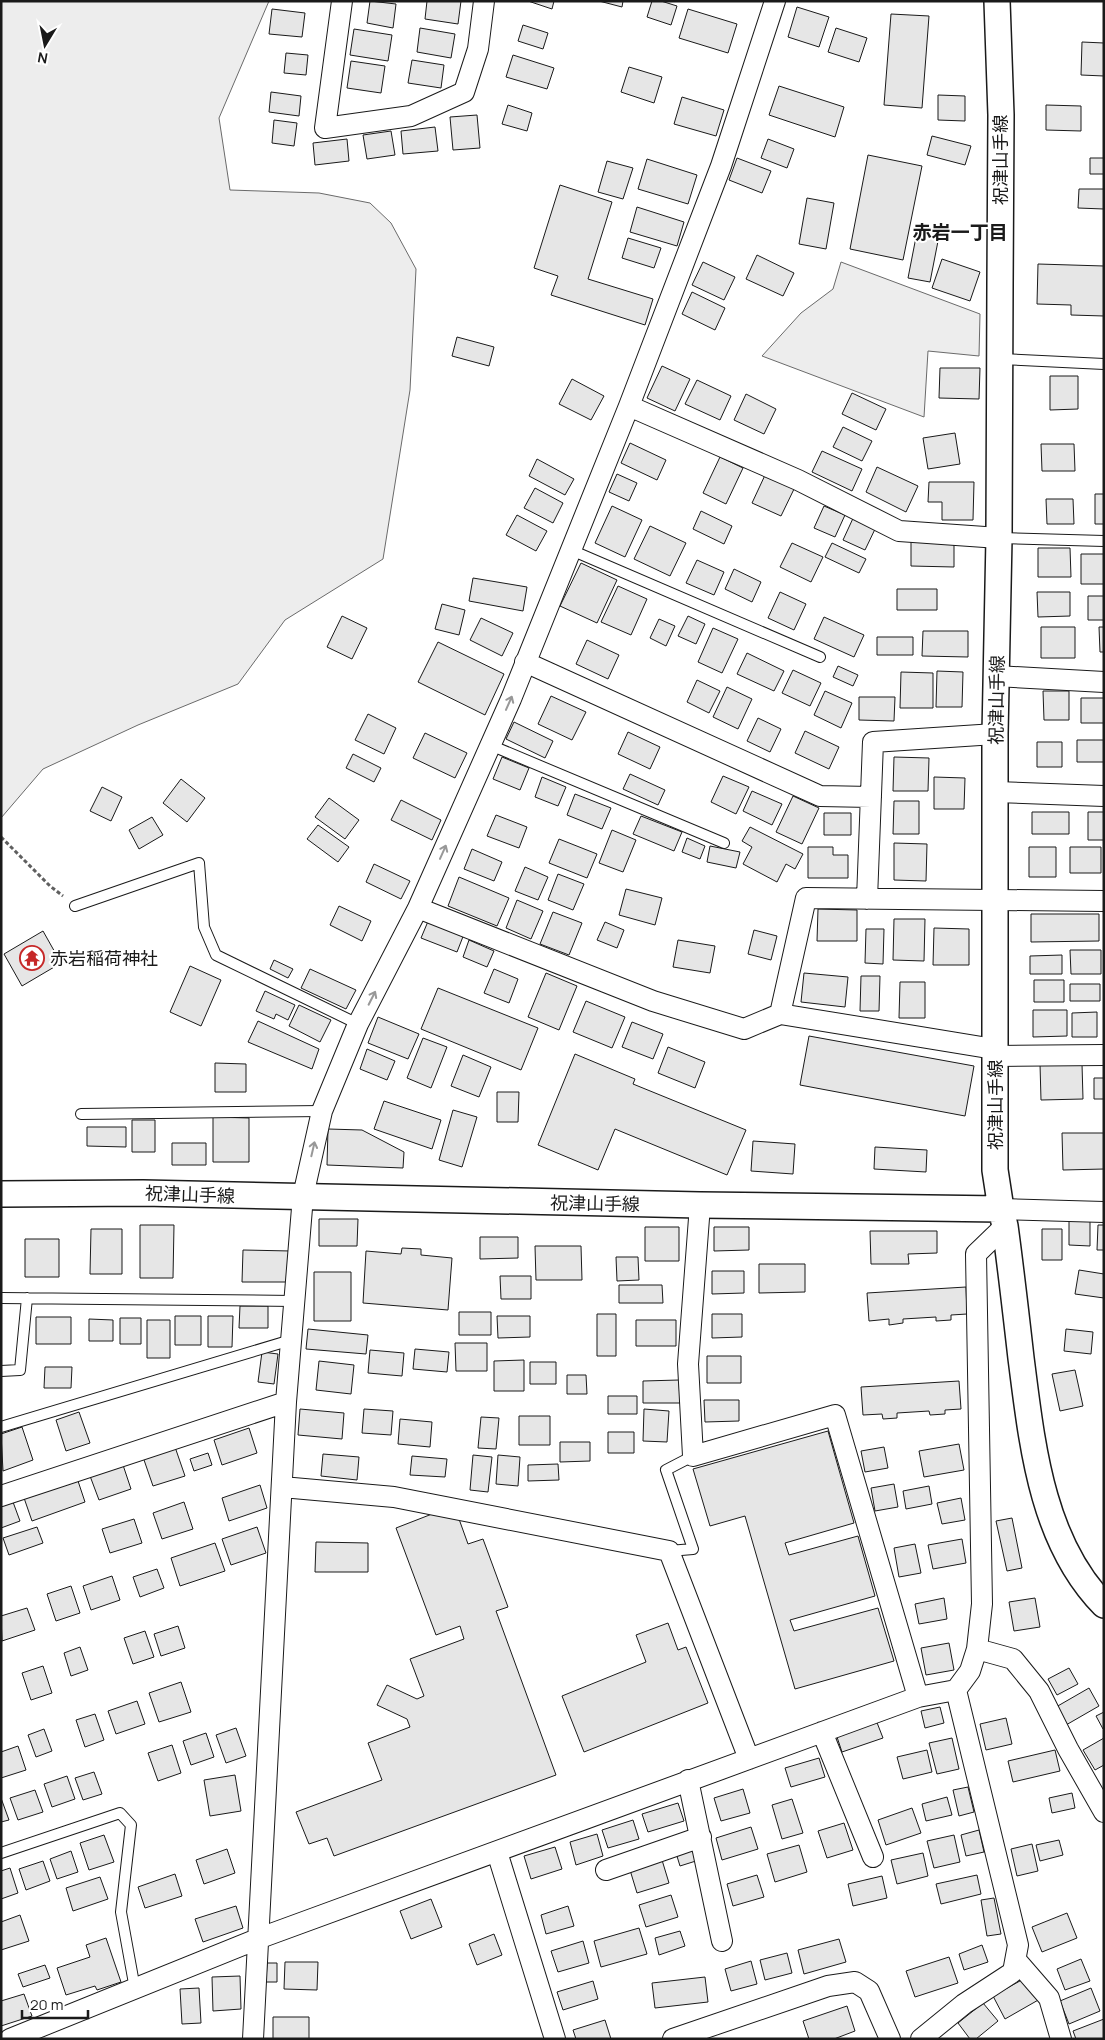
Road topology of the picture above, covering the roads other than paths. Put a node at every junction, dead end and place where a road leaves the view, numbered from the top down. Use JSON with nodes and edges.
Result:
{"nodes":[{"id":1,"x":342,"y":1,"type":"edge"},
{"id":2,"x":484,"y":1,"type":"edge"},
{"id":3,"x":775,"y":1,"type":"edge"},
{"id":4,"x":997,"y":1,"type":"edge"},
{"id":5,"x":1000,"y":359,"type":"junction"},
{"id":6,"x":1104,"y":364,"type":"edge"},
{"id":7,"x":629,"y":406,"type":"junction"},
{"id":8,"x":999,"y":538,"type":"junction"},
{"id":9,"x":1104,"y":541,"type":"edge"},
{"id":10,"x":571,"y":550,"type":"junction"},
{"id":11,"x":820,"y":656,"type":"dead end"},
{"id":12,"x":525,"y":662,"type":"junction"},
{"id":13,"x":996,"y":676,"type":"junction"},
{"id":14,"x":1104,"y":682,"type":"edge"},
{"id":15,"x":995,"y":734,"type":"junction"},
{"id":16,"x":490,"y":745,"type":"junction"},
{"id":17,"x":995,"y":792,"type":"junction"},
{"id":18,"x":1104,"y":796,"type":"edge"},
{"id":19,"x":870,"y":797,"type":"junction"},
{"id":20,"x":724,"y":843,"type":"dead end"},
{"id":21,"x":867,"y":899,"type":"junction"},
{"id":22,"x":994,"y":901,"type":"junction"},
{"id":23,"x":1104,"y":901,"type":"edge"},
{"id":24,"x":75,"y":906,"type":"road end"},
{"id":25,"x":418,"y":908,"type":"junction"},
{"id":26,"x":780,"y":1014,"type":"junction"},
{"id":27,"x":358,"y":1024,"type":"junction"},
{"id":28,"x":994,"y":1052,"type":"junction"},
{"id":29,"x":1104,"y":1056,"type":"edge"},
{"id":30,"x":322,"y":1111,"type":"junction"},
{"id":31,"x":81,"y":1114,"type":"dead end"},
{"id":32,"x":1,"y":1194,"type":"edge"},
{"id":33,"x":303,"y":1196,"type":"junction"},
{"id":34,"x":700,"y":1205,"type":"junction"},
{"id":35,"x":1104,"y":1212,"type":"edge"},
{"id":36,"x":1003,"y":1218,"type":"junction"},
{"id":37,"x":1,"y":1298,"type":"edge"},
{"id":38,"x":27,"y":1298,"type":"junction"},
{"id":39,"x":294,"y":1301,"type":"junction"},
{"id":40,"x":291,"y":1340,"type":"junction"},
{"id":41,"x":1,"y":1371,"type":"edge"},
{"id":42,"x":286,"y":1402,"type":"junction"},
{"id":43,"x":1,"y":1427,"type":"edge"},
{"id":44,"x":693,"y":1456,"type":"junction"},
{"id":45,"x":282,"y":1487,"type":"junction"},
{"id":46,"x":1,"y":1496,"type":"edge"},
{"id":47,"x":669,"y":1551,"type":"junction"},
{"id":48,"x":1104,"y":1605,"type":"edge"},
{"id":49,"x":977,"y":1649,"type":"junction"},
{"id":50,"x":956,"y":1690,"type":"junction"},
{"id":51,"x":918,"y":1697,"type":"junction"},
{"id":52,"x":822,"y":1732,"type":"junction"},
{"id":53,"x":749,"y":1758,"type":"junction"},
{"id":54,"x":688,"y":1780,"type":"junction"},
{"id":55,"x":1104,"y":1812,"type":"edge"},
{"id":56,"x":701,"y":1836,"type":"junction"},
{"id":57,"x":497,"y":1852,"type":"junction"},
{"id":58,"x":1,"y":1853,"type":"edge"},
{"id":59,"x":874,"y":1857,"type":"dead end"},
{"id":60,"x":606,"y":1870,"type":"dead end"},
{"id":61,"x":260,"y":1938,"type":"junction"},
{"id":62,"x":722,"y":1941,"type":"dead end"},
{"id":63,"x":1016,"y":1960,"type":"junction"},
{"id":64,"x":135,"y":1989,"type":"junction"},
{"id":65,"x":10,"y":2039,"type":"edge"},
{"id":66,"x":253,"y":2039,"type":"edge"},
{"id":67,"x":555,"y":2039,"type":"edge"},
{"id":68,"x":673,"y":2039,"type":"edge"},
{"id":69,"x":890,"y":2039,"type":"edge"},
{"id":70,"x":920,"y":2039,"type":"edge"},
{"id":71,"x":1061,"y":2039,"type":"edge"}],
"edges":[{"from":1,"to":2,"type":"street"},
{"from":3,"to":7,"type":"street"},
{"from":4,"to":5,"type":"street","name":"祝津山手線"},
{"from":5,"to":6,"type":"lane"},
{"from":5,"to":8,"type":"street","name":"祝津山手線"},
{"from":7,"to":8,"type":"street"},
{"from":7,"to":10,"type":"street"},
{"from":8,"to":9,"type":"lane"},
{"from":8,"to":13,"type":"street","name":"祝津山手線"},
{"from":10,"to":11,"type":"lane"},
{"from":10,"to":12,"type":"street"},
{"from":16,"to":12,"type":"street","one_way":true},
{"from":12,"to":19,"type":"street"},
{"from":13,"to":14,"type":"street"},
{"from":13,"to":15,"type":"street","name":"祝津山手線"},
{"from":15,"to":17,"type":"street","name":"祝津山手線"},
{"from":15,"to":19,"type":"street"},
{"from":16,"to":20,"type":"lane"},
{"from":25,"to":16,"type":"street","one_way":true},
{"from":17,"to":18,"type":"street"},
{"from":17,"to":22,"type":"street","name":"祝津山手線"},
{"from":19,"to":21,"type":"street"},
{"from":21,"to":22,"type":"street"},
{"from":21,"to":26,"type":"street"},
{"from":22,"to":23,"type":"street"},
{"from":22,"to":28,"type":"street","name":"祝津山手線"},
{"from":24,"to":27,"type":"lane"},
{"from":25,"to":26,"type":"street"},
{"from":27,"to":25,"type":"street","one_way":true},
{"from":26,"to":28,"type":"street"},
{"from":27,"to":30,"type":"street"},
{"from":28,"to":29,"type":"street"},
{"from":28,"to":36,"type":"street","name":"祝津山手線"},
{"from":30,"to":31,"type":"lane"},
{"from":33,"to":30,"type":"street","one_way":true},
{"from":32,"to":33,"type":"street","name":"祝津山手線"},
{"from":33,"to":34,"type":"street","name":"祝津山手線"},
{"from":33,"to":39,"type":"street"},
{"from":34,"to":36,"type":"street","name":"祝津山手線"},
{"from":34,"to":44,"type":"street"},
{"from":35,"to":36,"type":"street"},
{"from":36,"to":48,"type":"street"},
{"from":36,"to":49,"type":"street"},
{"from":37,"to":38,"type":"lane"},
{"from":38,"to":39,"type":"lane"},
{"from":38,"to":41,"type":"lane"},
{"from":39,"to":40,"type":"street"},
{"from":40,"to":42,"type":"street"},
{"from":40,"to":43,"type":"lane"},
{"from":42,"to":45,"type":"street"},
{"from":42,"to":46,"type":"street"},
{"from":44,"to":47,"type":"lane"},
{"from":44,"to":51,"type":"street"},
{"from":45,"to":47,"type":"street"},
{"from":45,"to":61,"type":"street"},
{"from":47,"to":53,"type":"street"},
{"from":49,"to":50,"type":"street"},
{"from":49,"to":55,"type":"street"},
{"from":50,"to":51,"type":"street"},
{"from":50,"to":63,"type":"street"},
{"from":51,"to":52,"type":"street"},
{"from":52,"to":53,"type":"street"},
{"from":52,"to":59,"type":"street"},
{"from":53,"to":54,"type":"street"},
{"from":54,"to":56,"type":"street"},
{"from":54,"to":57,"type":"street"},
{"from":56,"to":60,"type":"street"},
{"from":56,"to":62,"type":"street"},
{"from":57,"to":61,"type":"street"},
{"from":57,"to":67,"type":"street"},
{"from":58,"to":64,"type":"lane"},
{"from":61,"to":64,"type":"street"},
{"from":61,"to":66,"type":"street"},
{"from":63,"to":70,"type":"street"},
{"from":63,"to":71,"type":"street"},
{"from":64,"to":65,"type":"street"},
{"from":68,"to":69,"type":"street"}]}
